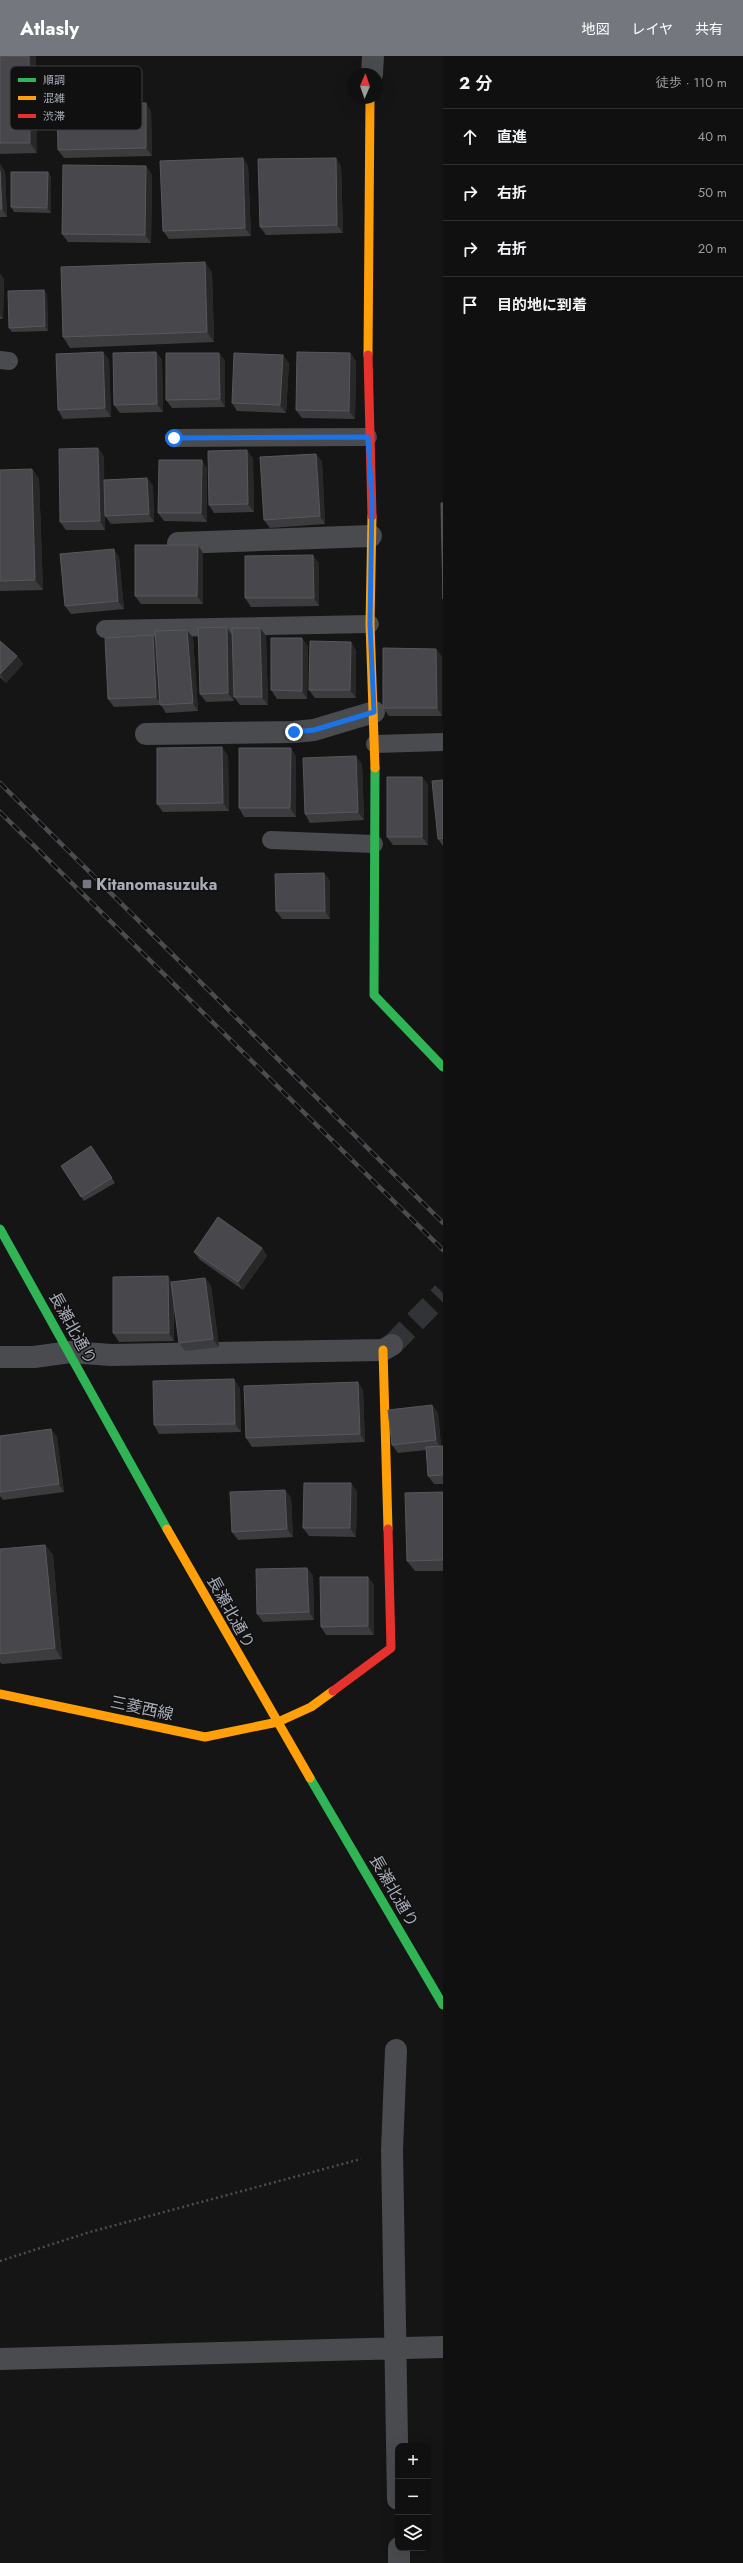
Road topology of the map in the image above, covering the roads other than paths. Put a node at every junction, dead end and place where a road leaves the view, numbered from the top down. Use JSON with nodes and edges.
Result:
{"nodes":[{"id":1,"x":373,"y":56,"type":"edge"},
{"id":2,"x":372,"y":68,"type":"edge"},
{"id":3,"x":370,"y":104,"type":"edge"},
{"id":4,"x":368,"y":437,"type":"junction"},
{"id":5,"x":174,"y":438,"type":"dead end"},
{"id":6,"x":371,"y":536,"type":"junction"},
{"id":7,"x":178,"y":543,"type":"edge"},
{"id":8,"x":370,"y":624,"type":"junction"},
{"id":9,"x":105,"y":629,"type":"dead end"},
{"id":10,"x":374,"y":712,"type":"junction"},
{"id":11,"x":146,"y":734,"type":"dead end"},
{"id":12,"x":443,"y":742,"type":"edge"},
{"id":13,"x":375,"y":744,"type":"junction"},
{"id":14,"x":270,"y":840,"type":"dead end"},
{"id":15,"x":374,"y":844,"type":"junction"},
{"id":16,"x":443,"y":1067,"type":"edge"},
{"id":17,"x":0,"y":1229,"type":"edge"},
{"id":18,"x":388,"y":1348,"type":"joint"},
{"id":19,"x":70,"y":1352,"type":"junction"},
{"id":20,"x":0,"y":1357,"type":"edge"},
{"id":21,"x":0,"y":1694,"type":"edge"},
{"id":22,"x":278,"y":1722,"type":"junction"},
{"id":23,"x":443,"y":2004,"type":"edge"},
{"id":24,"x":396,"y":2050,"type":"dead end"},
{"id":25,"x":395,"y":2347,"type":"junction"},
{"id":26,"x":443,"y":2347,"type":"edge"},
{"id":27,"x":0,"y":2358,"type":"edge"},
{"id":28,"x":398,"y":2479,"type":"edge"},
{"id":29,"x":399,"y":2551,"type":"edge"},
{"id":30,"x":399,"y":2563,"type":"edge"}],
"edges":[{"from":1,"to":2,"type":"street"},
{"from":3,"to":4,"type":"street"},
{"from":4,"to":5,"type":"lane"},
{"from":4,"to":6,"type":"street"},
{"from":6,"to":7,"type":"street"},
{"from":6,"to":8,"type":"street"},
{"from":8,"to":9,"type":"lane"},
{"from":8,"to":10,"type":"street"},
{"from":10,"to":11,"type":"street"},
{"from":10,"to":13,"type":"street"},
{"from":12,"to":13,"type":"lane"},
{"from":13,"to":15,"type":"street"},
{"from":14,"to":15,"type":"lane"},
{"from":15,"to":16,"type":"street"},
{"from":17,"to":19,"type":"street","name":"長瀬北通り"},
{"from":18,"to":19,"type":"street"},
{"from":18,"to":22,"type":"street","name":"三菱西線"},
{"from":19,"to":20,"type":"street"},
{"from":19,"to":22,"type":"street","name":"長瀬北通り"},
{"from":21,"to":22,"type":"street","name":"三菱西線"},
{"from":22,"to":23,"type":"street","name":"長瀬北通り"},
{"from":24,"to":25,"type":"street"},
{"from":25,"to":26,"type":"street"},
{"from":25,"to":27,"type":"street"},
{"from":25,"to":28,"type":"street"},
{"from":29,"to":30,"type":"street"}]}
